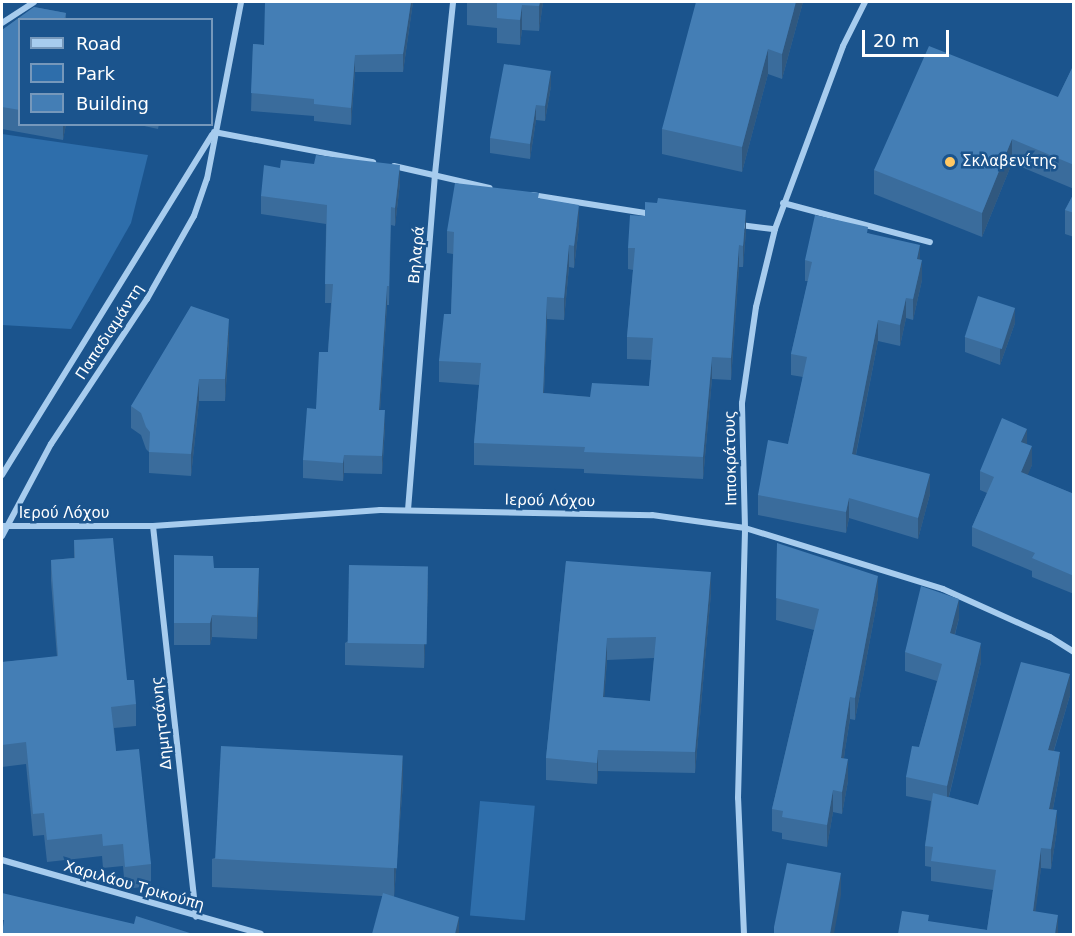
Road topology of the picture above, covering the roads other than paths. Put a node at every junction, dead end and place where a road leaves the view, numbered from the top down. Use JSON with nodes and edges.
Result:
{"nodes":[{"id":1,"x":34,"y":2,"type":"edge"},
{"id":2,"x":241,"y":2,"type":"edge"},
{"id":3,"x":453,"y":2,"type":"edge"},
{"id":4,"x":865,"y":2,"type":"edge"},
{"id":5,"x":2,"y":23,"type":"edge"},
{"id":6,"x":214,"y":132,"type":"junction"},
{"id":7,"x":377,"y":163,"type":"edge"},
{"id":8,"x":388,"y":165,"type":"edge"},
{"id":9,"x":435,"y":174,"type":"junction"},
{"id":10,"x":503,"y":190,"type":"edge"},
{"id":11,"x":525,"y":194,"type":"edge"},
{"id":12,"x":783,"y":203,"type":"junction"},
{"id":13,"x":662,"y":215,"type":"edge"},
{"id":14,"x":730,"y":224,"type":"edge"},
{"id":15,"x":775,"y":229,"type":"junction"},
{"id":16,"x":930,"y":242,"type":"dead end"},
{"id":17,"x":2,"y":475,"type":"edge"},
{"id":18,"x":408,"y":510,"type":"junction"},
{"id":19,"x":4,"y":526,"type":"edge"},
{"id":20,"x":153,"y":526,"type":"junction"},
{"id":21,"x":745,"y":528,"type":"junction"},
{"id":22,"x":2,"y":536,"type":"edge"},
{"id":23,"x":1074,"y":652,"type":"edge"},
{"id":24,"x":2,"y":860,"type":"edge"},
{"id":25,"x":196,"y":917,"type":"junction"},
{"id":26,"x":261,"y":934,"type":"edge"},
{"id":27,"x":744,"y":934,"type":"edge"}],
"edges":[{"from":1,"to":5,"type":"street"},
{"from":2,"to":6,"type":"street","name":"Παπαδιαμάντη"},
{"from":3,"to":9,"type":"street","name":"Βηλαρά"},
{"from":4,"to":12,"type":"street","name":"Ιπποκράτους"},
{"from":6,"to":7,"type":"street"},
{"from":6,"to":17,"type":"street","name":"Παπαδιαμάντη"},
{"from":6,"to":19,"type":"street","name":"Παπαδιαμάντη"},
{"from":8,"to":9,"type":"street"},
{"from":9,"to":10,"type":"street"},
{"from":9,"to":18,"type":"street","name":"Βηλαρά"},
{"from":11,"to":13,"type":"street"},
{"from":12,"to":15,"type":"street","name":"Ιπποκράτους"},
{"from":12,"to":16,"type":"street"},
{"from":14,"to":15,"type":"street"},
{"from":15,"to":21,"type":"street","name":"Ιπποκράτους"},
{"from":18,"to":20,"type":"street","name":"Ιερού Λόχου"},
{"from":18,"to":21,"type":"street","name":"Ιερού Λόχου"},
{"from":19,"to":20,"type":"street","name":"Ιερού Λόχου"},
{"from":19,"to":22,"type":"street","name":"Παπαδιαμάντη"},
{"from":20,"to":25,"type":"street","name":"Δημητσάνης"},
{"from":21,"to":23,"type":"street","name":"Ιερού Λόχου"},
{"from":21,"to":27,"type":"street","name":"Ιπποκράτους"},
{"from":24,"to":25,"type":"street","name":"Χαριλάου Τρικούπη"},
{"from":25,"to":26,"type":"street","name":"Χαριλάου Τρικούπη"}]}
